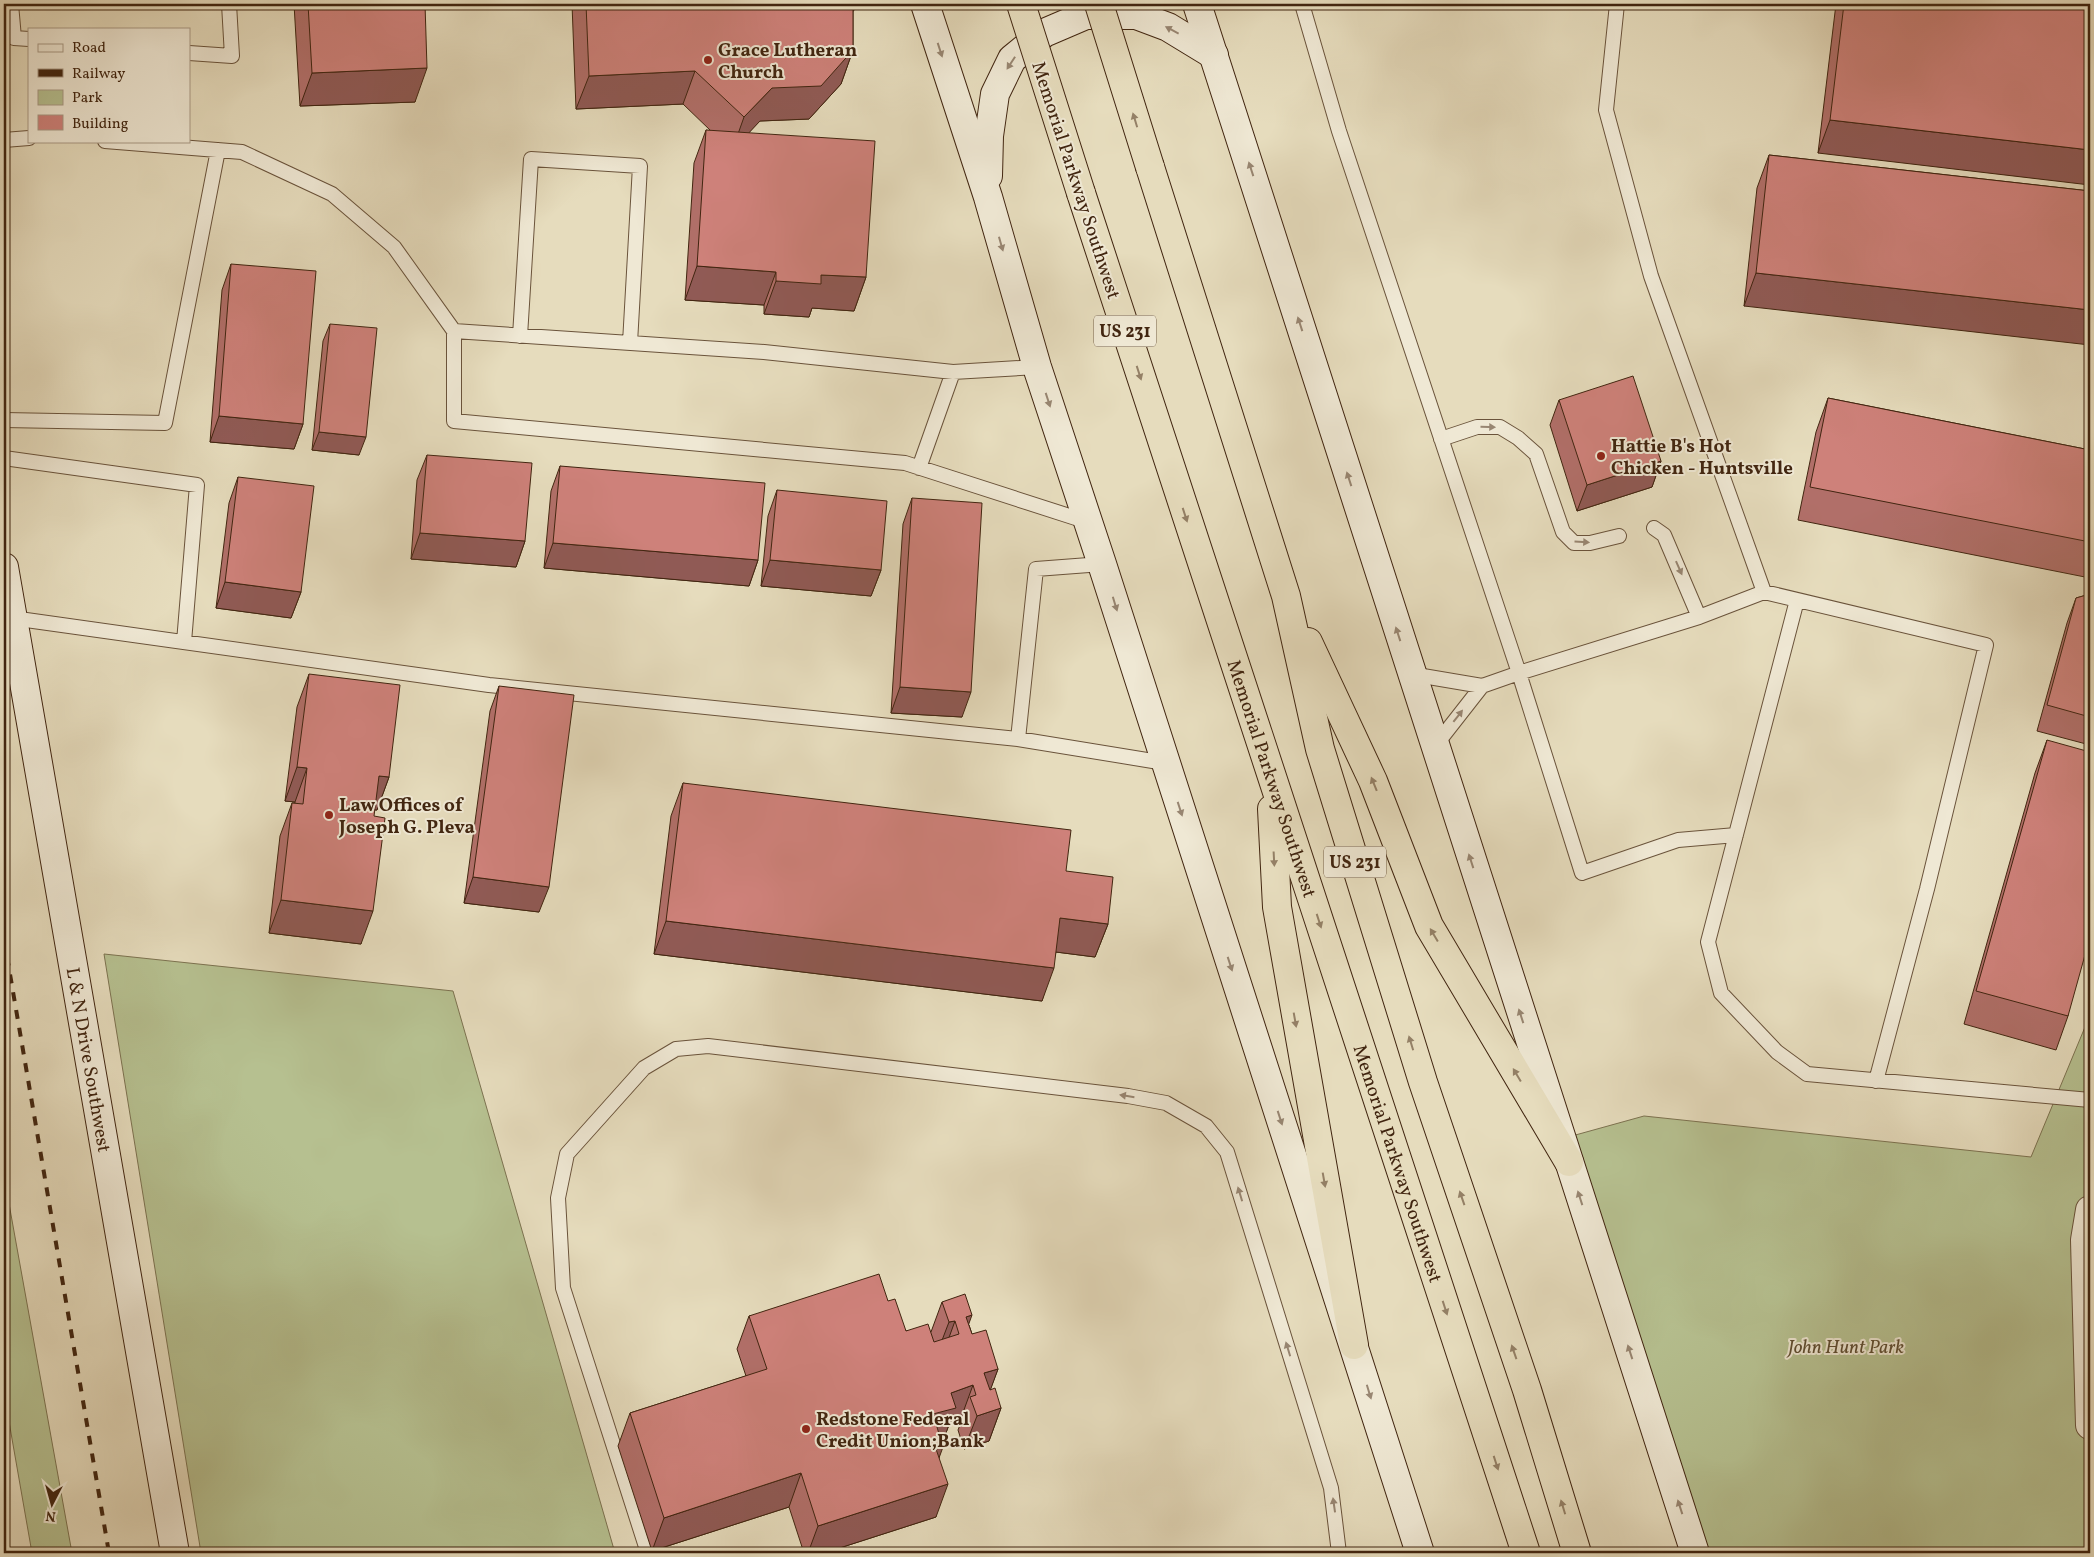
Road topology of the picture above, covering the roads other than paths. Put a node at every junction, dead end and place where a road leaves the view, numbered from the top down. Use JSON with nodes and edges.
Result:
{"nodes":[{"id":1,"x":11,"y":4,"type":"edge"},
{"id":2,"x":229,"y":4,"type":"edge"},
{"id":3,"x":925,"y":4,"type":"edge"},
{"id":4,"x":1021,"y":4,"type":"edge"},
{"id":5,"x":1099,"y":4,"type":"edge"},
{"id":6,"x":1197,"y":4,"type":"edge"},
{"id":7,"x":1302,"y":4,"type":"edge"},
{"id":8,"x":1617,"y":4,"type":"edge"},
{"id":9,"x":28,"y":39,"type":"edge"},
{"id":10,"x":190,"y":53,"type":"edge"},
{"id":11,"x":1214,"y":55,"type":"junction"},
{"id":12,"x":28,"y":138,"type":"edge"},
{"id":13,"x":4,"y":140,"type":"edge"},
{"id":14,"x":118,"y":142,"type":"edge"},
{"id":15,"x":218,"y":150,"type":"junction"},
{"id":16,"x":988,"y":197,"type":"junction"},
{"id":17,"x":454,"y":331,"type":"junction"},
{"id":18,"x":520,"y":336,"type":"junction"},
{"id":19,"x":630,"y":343,"type":"junction"},
{"id":20,"x":1037,"y":367,"type":"junction"},
{"id":21,"x":953,"y":372,"type":"junction"},
{"id":22,"x":4,"y":420,"type":"edge"},
{"id":23,"x":1441,"y":439,"type":"junction"},
{"id":24,"x":4,"y":458,"type":"edge"},
{"id":25,"x":919,"y":468,"type":"junction"},
{"id":26,"x":1088,"y":522,"type":"junction"},
{"id":27,"x":1654,"y":528,"type":"dead end"},
{"id":28,"x":1619,"y":536,"type":"dead end"},
{"id":29,"x":1102,"y":564,"type":"junction"},
{"id":30,"x":4,"y":567,"type":"edge"},
{"id":31,"x":1764,"y":592,"type":"junction"},
{"id":32,"x":1286,"y":596,"type":"junction"},
{"id":33,"x":1797,"y":600,"type":"junction"},
{"id":34,"x":1699,"y":617,"type":"junction"},
{"id":35,"x":12,"y":618,"type":"junction"},
{"id":36,"x":184,"y":642,"type":"junction"},
{"id":37,"x":1519,"y":673,"type":"junction"},
{"id":38,"x":1411,"y":674,"type":"junction"},
{"id":39,"x":1482,"y":686,"type":"junction"},
{"id":40,"x":1018,"y":739,"type":"junction"},
{"id":41,"x":1434,"y":747,"type":"junction"},
{"id":42,"x":1165,"y":763,"type":"junction"},
{"id":43,"x":1271,"y":775,"type":"junction"},
{"id":44,"x":1736,"y":835,"type":"junction"},
{"id":45,"x":1876,"y":1081,"type":"junction"},
{"id":46,"x":2090,"y":1100,"type":"edge"},
{"id":47,"x":1569,"y":1162,"type":"junction"},
{"id":48,"x":2090,"y":1210,"type":"edge"},
{"id":49,"x":1354,"y":1345,"type":"junction"},
{"id":50,"x":2090,"y":1425,"type":"edge"},
{"id":51,"x":176,"y":1553,"type":"edge"},
{"id":52,"x":648,"y":1553,"type":"edge"},
{"id":53,"x":1339,"y":1553,"type":"edge"},
{"id":54,"x":1420,"y":1553,"type":"edge"},
{"id":55,"x":1526,"y":1553,"type":"edge"},
{"id":56,"x":1577,"y":1553,"type":"edge"},
{"id":57,"x":1695,"y":1553,"type":"edge"}],
"edges":[{"from":1,"to":9,"type":"lane"},
{"from":2,"to":10,"type":"lane"},
{"from":3,"to":16,"type":"main road","one_way":true},
{"from":4,"to":43,"type":"highway","name":"Memorial Parkway Southwest","number":"US 231","one_way":true,"bridge":true},
{"from":32,"to":5,"type":"highway","number":"US 231","one_way":true,"bridge":true},
{"from":6,"to":11,"type":"main road"},
{"from":7,"to":23,"type":"lane"},
{"from":8,"to":31,"type":"lane"},
{"from":11,"to":16,"type":"main road","one_way":true},
{"from":38,"to":11,"type":"main road","one_way":true},
{"from":12,"to":13,"type":"lane"},
{"from":14,"to":15,"type":"lane"},
{"from":15,"to":17,"type":"lane"},
{"from":15,"to":22,"type":"lane"},
{"from":16,"to":20,"type":"main road","one_way":true},
{"from":17,"to":18,"type":"lane"},
{"from":17,"to":25,"type":"lane"},
{"from":18,"to":19,"type":"lane"},
{"from":18,"to":19,"type":"lane"},
{"from":19,"to":21,"type":"lane"},
{"from":20,"to":21,"type":"lane"},
{"from":20,"to":26,"type":"main road","one_way":true},
{"from":21,"to":25,"type":"lane"},
{"from":23,"to":28,"type":"lane","one_way":true},
{"from":23,"to":37,"type":"lane"},
{"from":24,"to":36,"type":"lane"},
{"from":25,"to":26,"type":"lane"},
{"from":26,"to":29,"type":"main road"},
{"from":27,"to":34,"type":"lane","one_way":true},
{"from":29,"to":40,"type":"lane"},
{"from":29,"to":42,"type":"main road","one_way":true},
{"from":30,"to":35,"type":"main road","name":"L & N Drive Southwest"},
{"from":31,"to":33,"type":"lane"},
{"from":31,"to":34,"type":"lane"},
{"from":47,"to":32,"type":"highway","one_way":true},
{"from":56,"to":32,"type":"highway","number":"US 231","one_way":true},
{"from":33,"to":44,"type":"lane"},
{"from":33,"to":45,"type":"lane"},
{"from":34,"to":37,"type":"lane"},
{"from":35,"to":36,"type":"lane"},
{"from":35,"to":51,"type":"main road","name":"L & N Drive Southwest"},
{"from":36,"to":40,"type":"lane"},
{"from":37,"to":39,"type":"lane"},
{"from":37,"to":44,"type":"lane"},
{"from":38,"to":39,"type":"lane"},
{"from":38,"to":41,"type":"main road"},
{"from":41,"to":39,"type":"lane","one_way":true},
{"from":40,"to":42,"type":"lane"},
{"from":47,"to":41,"type":"main road","one_way":true},
{"from":42,"to":49,"type":"main road","one_way":true},
{"from":43,"to":49,"type":"highway","one_way":true},
{"from":43,"to":55,"type":"highway","name":"Memorial Parkway Southwest","number":"US 231","one_way":true},
{"from":44,"to":45,"type":"lane"},
{"from":45,"to":46,"type":"lane"},
{"from":57,"to":47,"type":"main road","one_way":true},
{"from":48,"to":50,"type":"main road"},
{"from":49,"to":54,"type":"main road","one_way":true},
{"from":53,"to":52,"type":"lane","one_way":true}]}
